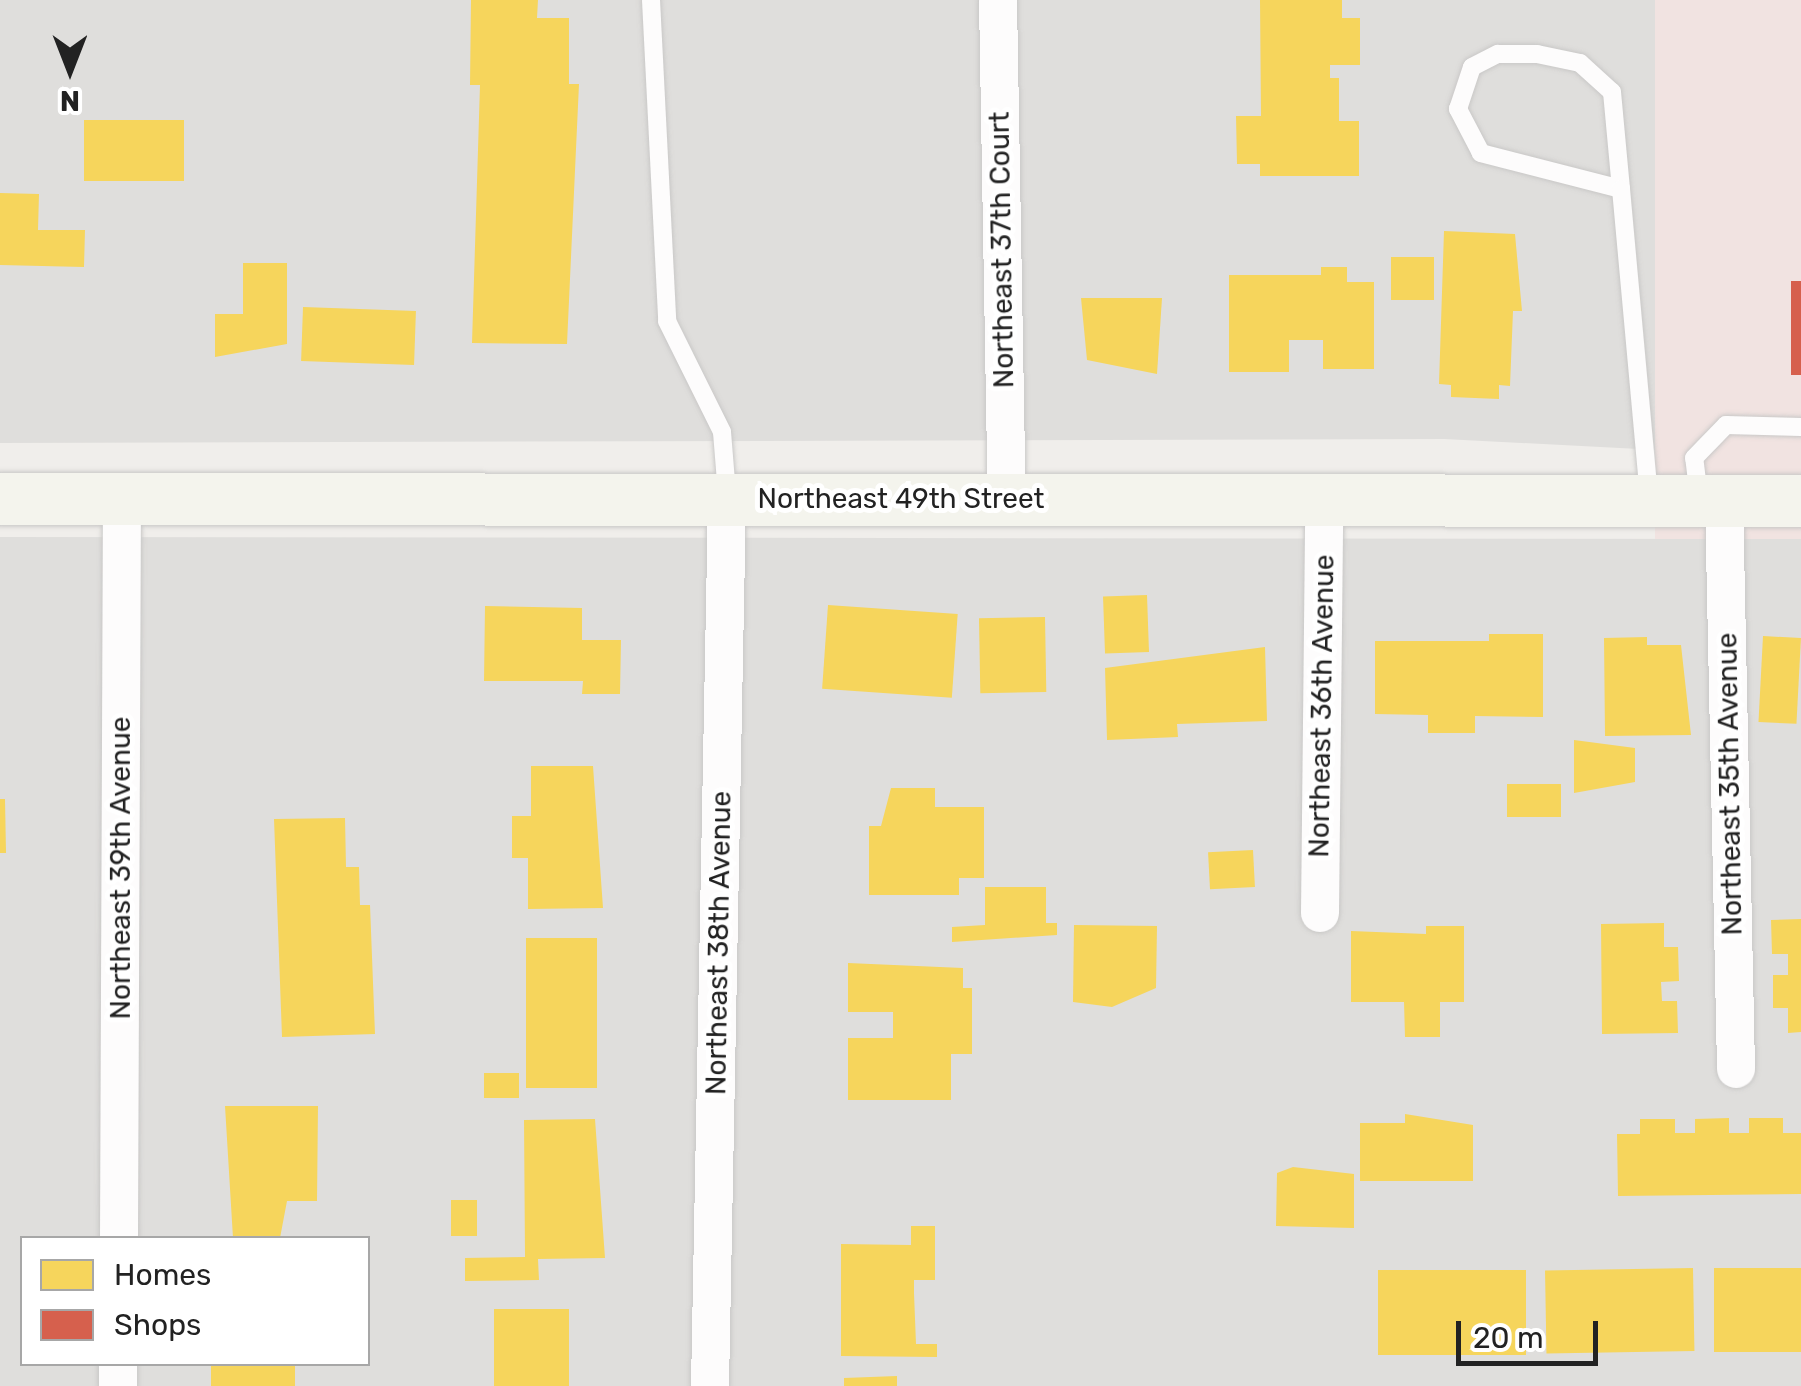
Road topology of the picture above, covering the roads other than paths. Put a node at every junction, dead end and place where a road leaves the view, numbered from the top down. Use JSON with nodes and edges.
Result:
{"nodes":[{"id":1,"x":652,"y":0,"type":"edge"},
{"id":2,"x":998,"y":0,"type":"edge"},
{"id":3,"x":1621,"y":189,"type":"junction"},
{"id":4,"x":1801,"y":427,"type":"edge"},
{"id":5,"x":122,"y":498,"type":"junction"},
{"id":6,"x":0,"y":499,"type":"edge"},
{"id":7,"x":728,"y":499,"type":"junction"},
{"id":8,"x":1007,"y":499,"type":"junction"},
{"id":9,"x":1324,"y":499,"type":"junction"},
{"id":10,"x":1691,"y":500,"type":"junction"},
{"id":11,"x":1801,"y":501,"type":"edge"},
{"id":12,"x":1320,"y":913,"type":"dead end"},
{"id":13,"x":1736,"y":1069,"type":"dead end"},
{"id":14,"x":119,"y":1236,"type":"edge"},
{"id":15,"x":710,"y":1386,"type":"edge"}],
"edges":[{"from":1,"to":7,"type":"lane"},
{"from":2,"to":8,"type":"street","name":"Northeast 37th Court"},
{"from":3,"to":3,"type":"lane"},
{"from":3,"to":10,"type":"lane"},
{"from":4,"to":10,"type":"lane"},
{"from":5,"to":6,"type":"street","name":"Northeast 49th Street"},
{"from":5,"to":7,"type":"street","name":"Northeast 49th Street"},
{"from":5,"to":14,"type":"street","name":"Northeast 39th Avenue"},
{"from":7,"to":8,"type":"street","name":"Northeast 49th Street"},
{"from":7,"to":15,"type":"street","name":"Northeast 38th Avenue"},
{"from":8,"to":9,"type":"street","name":"Northeast 49th Street"},
{"from":9,"to":10,"type":"street","name":"Northeast 49th Street"},
{"from":9,"to":12,"type":"street","name":"Northeast 36th Avenue"},
{"from":10,"to":11,"type":"street","name":"Northeast 49th Street"},
{"from":10,"to":13,"type":"street","name":"Northeast 35th Avenue"}]}
